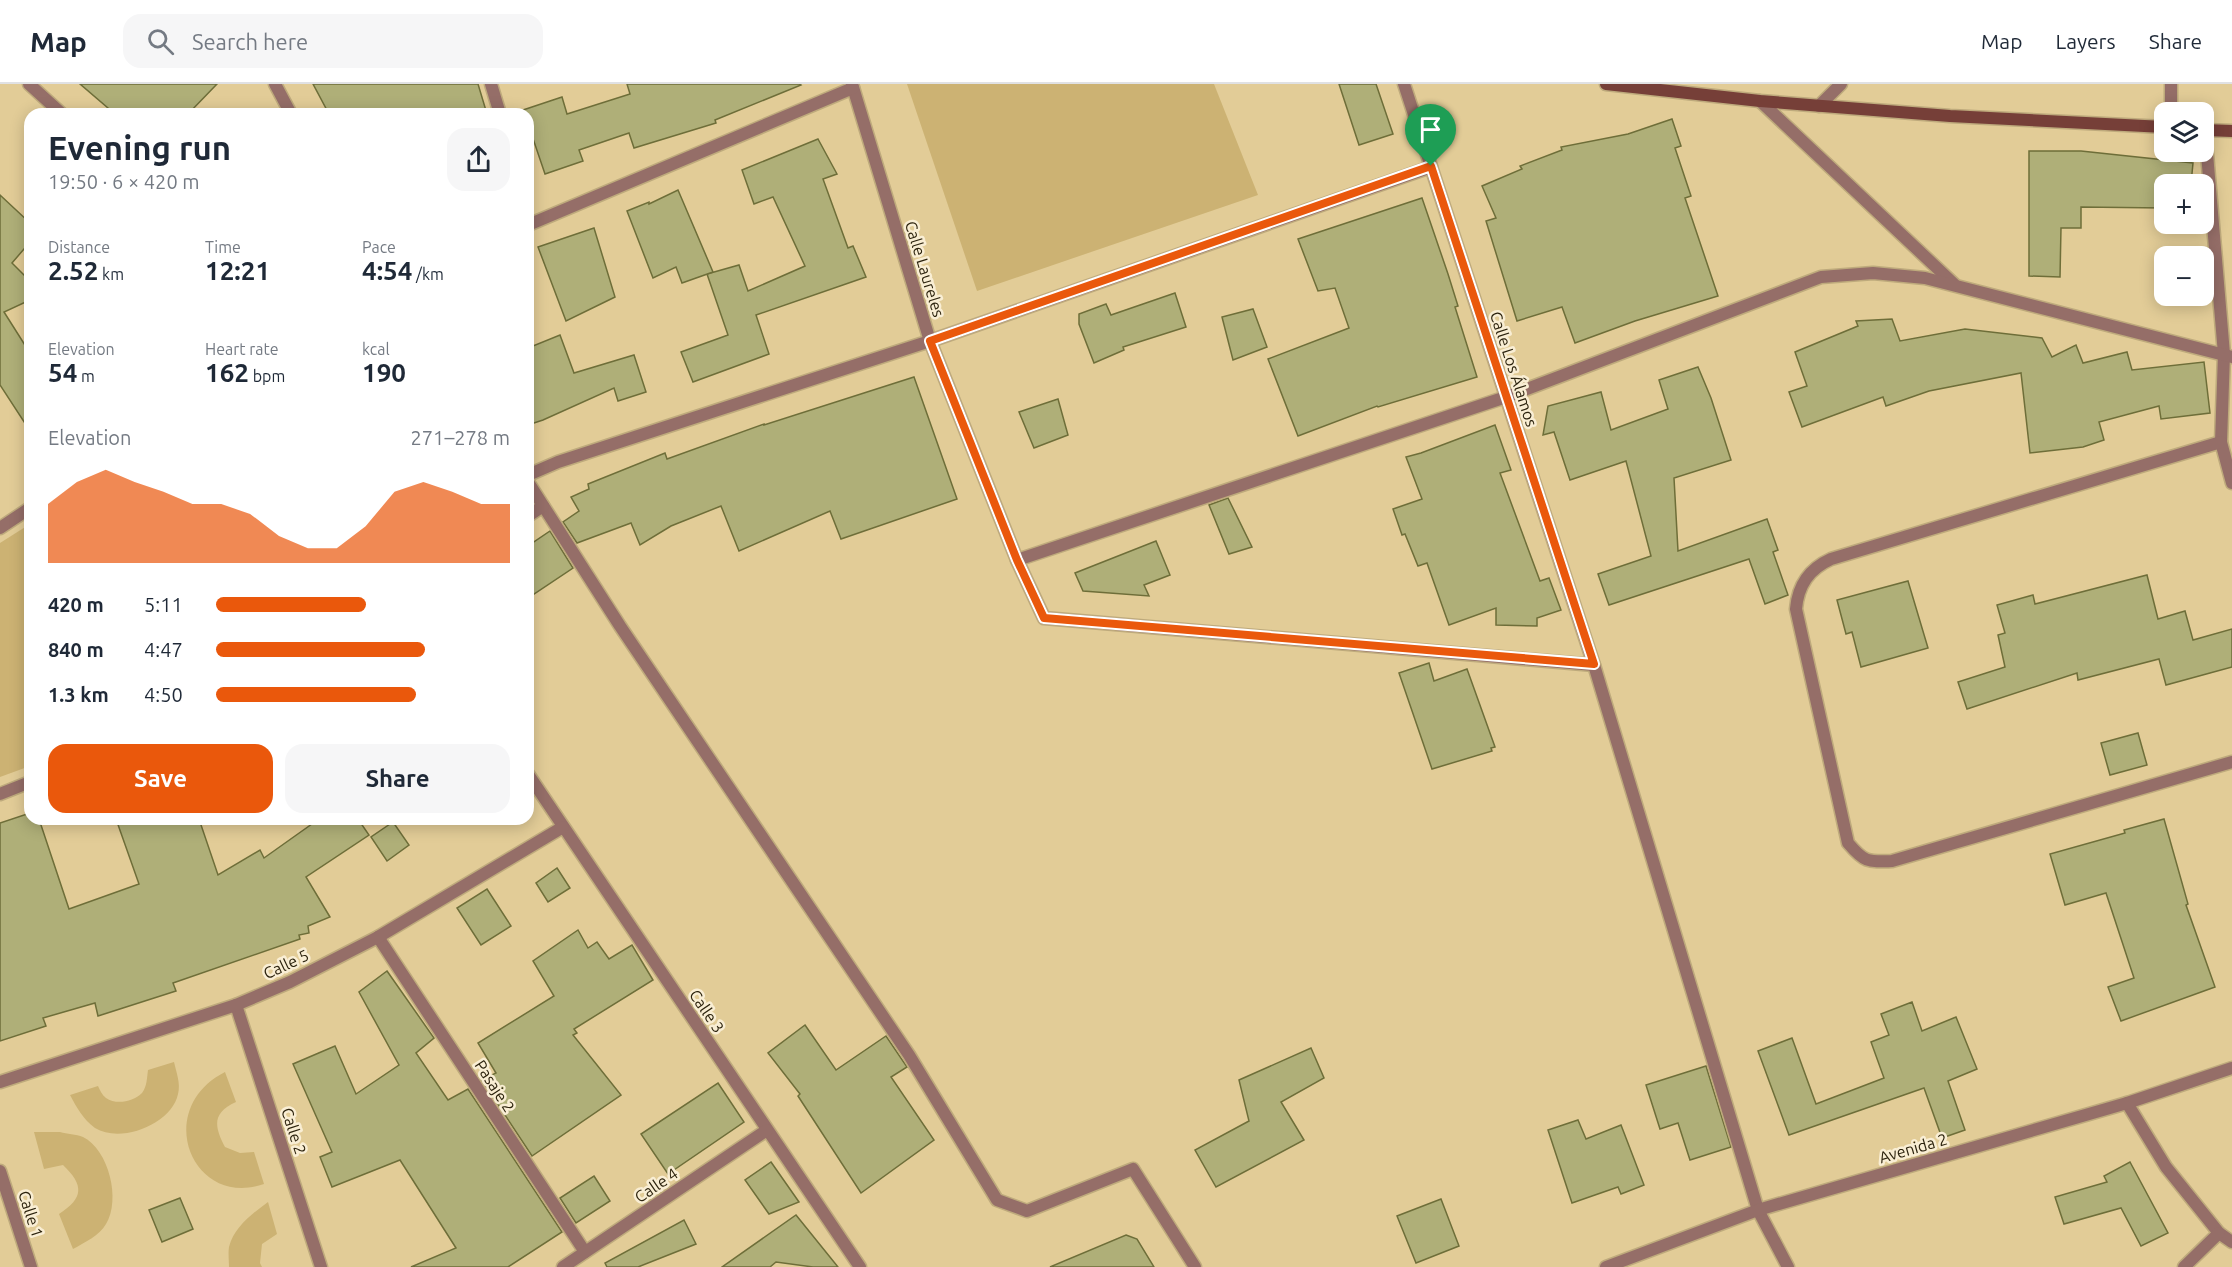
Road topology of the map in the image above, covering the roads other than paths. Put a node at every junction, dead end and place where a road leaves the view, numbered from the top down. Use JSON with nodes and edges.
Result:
{"nodes":[{"id":1,"x":275,"y":84,"type":"edge"},
{"id":2,"x":491,"y":84,"type":"edge"},
{"id":3,"x":1404,"y":84,"type":"edge"},
{"id":4,"x":1605,"y":84,"type":"edge"},
{"id":5,"x":1840,"y":84,"type":"edge"},
{"id":6,"x":2171,"y":84,"type":"edge"},
{"id":7,"x":31,"y":86,"type":"edge"},
{"id":8,"x":852,"y":86,"type":"edge"},
{"id":9,"x":1760,"y":101,"type":"junction"},
{"id":10,"x":2171,"y":102,"type":"edge"},
{"id":11,"x":1819,"y":106,"type":"junction"},
{"id":12,"x":56,"y":108,"type":"edge"},
{"id":13,"x":288,"y":108,"type":"edge"},
{"id":14,"x":498,"y":108,"type":"edge"},
{"id":15,"x":2154,"y":126,"type":"edge"},
{"id":16,"x":2214,"y":130,"type":"edge"},
{"id":17,"x":2232,"y":131,"type":"edge"},
{"id":18,"x":2208,"y":162,"type":"edge"},
{"id":19,"x":1431,"y":166,"type":"junction"},
{"id":20,"x":534,"y":219,"type":"edge"},
{"id":21,"x":1954,"y":285,"type":"junction"},
{"id":22,"x":930,"y":341,"type":"junction"},
{"id":23,"x":2229,"y":358,"type":"edge"},
{"id":24,"x":1506,"y":397,"type":"junction"},
{"id":25,"x":2221,"y":442,"type":"junction"},
{"id":26,"x":534,"y":473,"type":"edge"},
{"id":27,"x":2232,"y":483,"type":"edge"},
{"id":28,"x":534,"y":492,"type":"edge"},
{"id":29,"x":543,"y":506,"type":"junction"},
{"id":30,"x":24,"y":512,"type":"edge"},
{"id":31,"x":534,"y":512,"type":"edge"},
{"id":32,"x":0,"y":528,"type":"edge"},
{"id":33,"x":1017,"y":560,"type":"junction"},
{"id":34,"x":1594,"y":664,"type":"junction"},
{"id":35,"x":2232,"y":762,"type":"edge"},
{"id":36,"x":534,"y":783,"type":"edge"},
{"id":37,"x":24,"y":784,"type":"edge"},
{"id":38,"x":0,"y":794,"type":"edge"},
{"id":39,"x":563,"y":827,"type":"junction"},
{"id":40,"x":378,"y":938,"type":"junction"},
{"id":41,"x":236,"y":1005,"type":"junction"},
{"id":42,"x":2232,"y":1068,"type":"edge"},
{"id":43,"x":0,"y":1082,"type":"edge"},
{"id":44,"x":2127,"y":1103,"type":"junction"},
{"id":45,"x":767,"y":1130,"type":"junction"},
{"id":46,"x":0,"y":1171,"type":"edge"},
{"id":47,"x":1758,"y":1210,"type":"junction"},
{"id":48,"x":2219,"y":1233,"type":"junction"},
{"id":49,"x":2232,"y":1242,"type":"edge"},
{"id":50,"x":585,"y":1252,"type":"junction"},
{"id":51,"x":31,"y":1267,"type":"edge"},
{"id":52,"x":321,"y":1267,"type":"edge"},
{"id":53,"x":563,"y":1267,"type":"edge"},
{"id":54,"x":860,"y":1267,"type":"edge"},
{"id":55,"x":1195,"y":1267,"type":"edge"},
{"id":56,"x":1606,"y":1267,"type":"edge"},
{"id":57,"x":1788,"y":1267,"type":"edge"},
{"id":58,"x":2184,"y":1267,"type":"edge"}],
"edges":[{"from":1,"to":13,"type":"street"},
{"from":2,"to":14,"type":"street"},
{"from":3,"to":19,"type":"street","name":"Calle Los Álamos"},
{"from":4,"to":9,"type":"street"},
{"from":5,"to":11,"type":"street"},
{"from":6,"to":10,"type":"street"},
{"from":7,"to":12,"type":"street"},
{"from":8,"to":20,"type":"street"},
{"from":8,"to":22,"type":"street","name":"Calle Laureles"},
{"from":9,"to":11,"type":"street"},
{"from":9,"to":21,"type":"street"},
{"from":11,"to":15,"type":"street"},
{"from":16,"to":17,"type":"street"},
{"from":18,"to":23,"type":"street"},
{"from":19,"to":22,"type":"street"},
{"from":19,"to":24,"type":"street","name":"Calle Los Álamos"},
{"from":21,"to":23,"type":"street"},
{"from":21,"to":24,"type":"street"},
{"from":22,"to":26,"type":"street"},
{"from":22,"to":33,"type":"street","name":"Calle Laureles"},
{"from":23,"to":25,"type":"street"},
{"from":24,"to":33,"type":"street"},
{"from":24,"to":34,"type":"street","name":"Calle Los Álamos"},
{"from":25,"to":27,"type":"street"},
{"from":25,"to":35,"type":"street"},
{"from":28,"to":29,"type":"street"},
{"from":29,"to":31,"type":"street"},
{"from":29,"to":55,"type":"street"},
{"from":30,"to":32,"type":"street"},
{"from":33,"to":34,"type":"street","name":"Calle Laureles"},
{"from":34,"to":47,"type":"street","name":"Calle Los Álamos"},
{"from":36,"to":39,"type":"street","name":"Calle 3"},
{"from":37,"to":38,"type":"street"},
{"from":39,"to":40,"type":"street","name":"Calle 5"},
{"from":39,"to":45,"type":"street","name":"Calle 3"},
{"from":40,"to":41,"type":"street","name":"Calle 5"},
{"from":40,"to":50,"type":"street","name":"Pasaje 2"},
{"from":41,"to":43,"type":"street","name":"Calle 5"},
{"from":41,"to":52,"type":"street","name":"Calle 2"},
{"from":42,"to":44,"type":"street","name":"Avenida 2"},
{"from":44,"to":47,"type":"street","name":"Avenida 2"},
{"from":44,"to":48,"type":"street"},
{"from":45,"to":50,"type":"street","name":"Calle 4"},
{"from":45,"to":54,"type":"street","name":"Calle 3"},
{"from":46,"to":51,"type":"street","name":"Calle 1"},
{"from":47,"to":56,"type":"street","name":"Avenida 2"},
{"from":47,"to":57,"type":"street","name":"Calle Los Álamos"},
{"from":48,"to":49,"type":"street"},
{"from":48,"to":58,"type":"street"},
{"from":50,"to":53,"type":"street","name":"Calle 4"}]}
